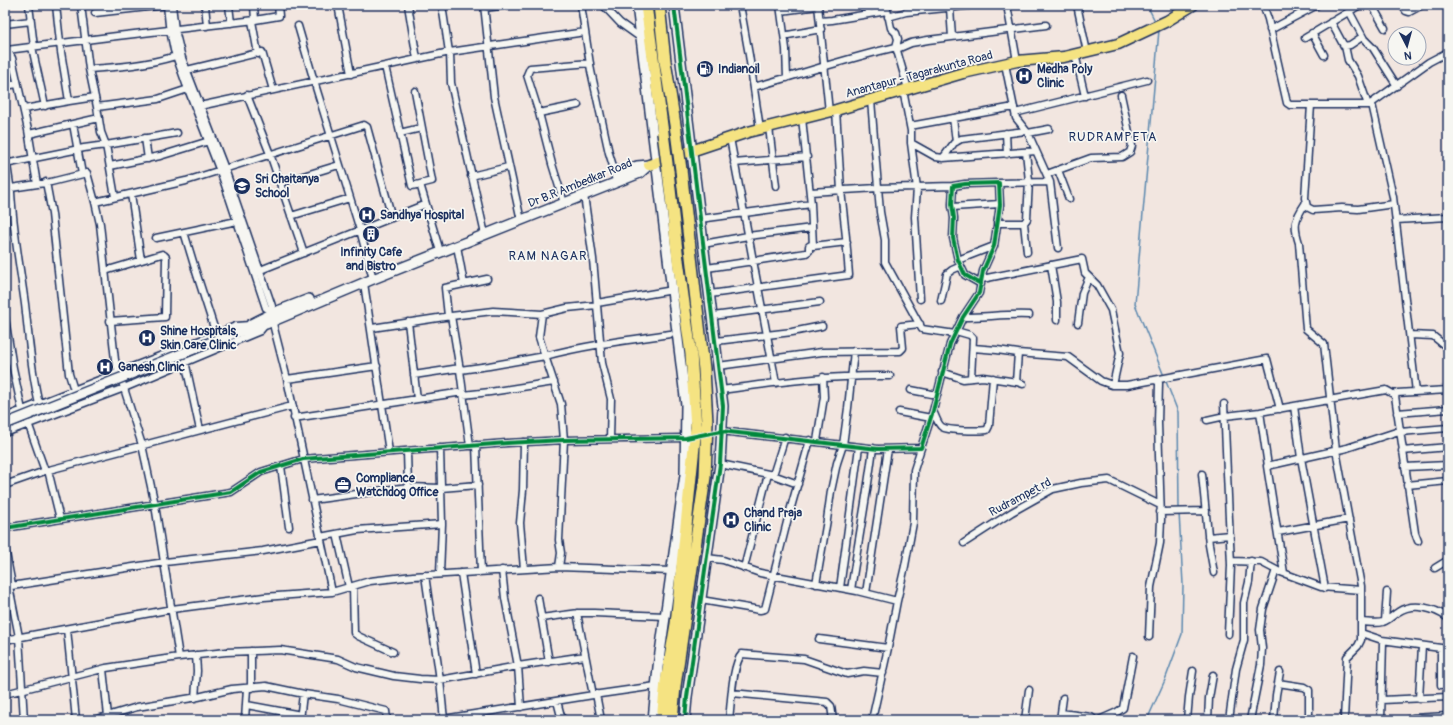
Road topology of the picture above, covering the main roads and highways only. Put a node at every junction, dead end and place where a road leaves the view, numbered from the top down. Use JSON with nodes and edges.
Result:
{"nodes":[{"id":1,"x":646,"y":5,"type":"edge"},
{"id":2,"x":659,"y":5,"type":"edge"},
{"id":3,"x":1193,"y":5,"type":"edge"},
{"id":4,"x":653,"y":163,"type":"road end"},
{"id":5,"x":662,"y":720,"type":"edge"},
{"id":6,"x":672,"y":720,"type":"edge"}],
"edges":[{"from":1,"to":5,"type":"highway","bridge":true},
{"from":2,"to":6,"type":"highway","bridge":true},
{"from":3,"to":4,"type":"main road","name":"Anantapur - Tagarakunta Road"}]}
